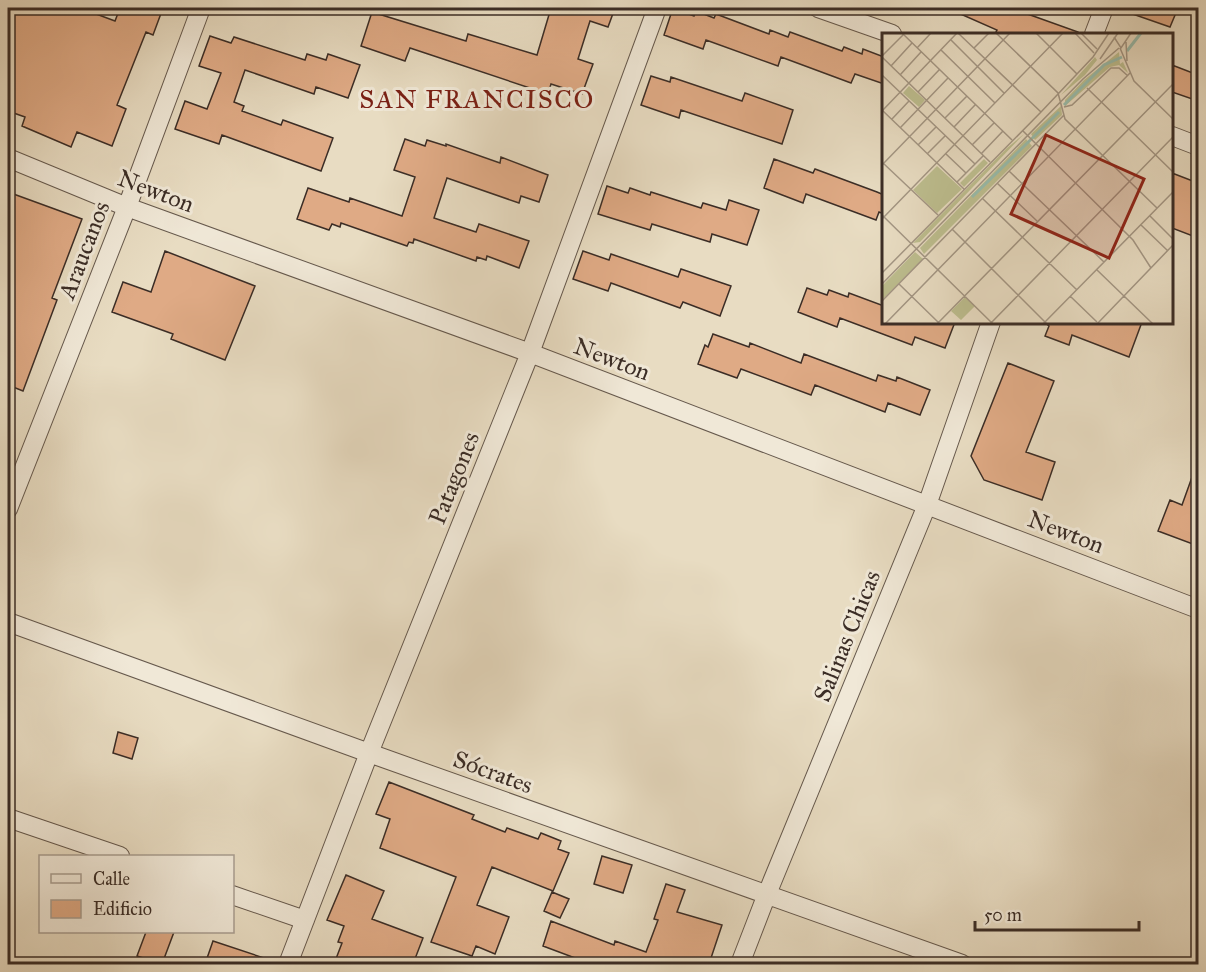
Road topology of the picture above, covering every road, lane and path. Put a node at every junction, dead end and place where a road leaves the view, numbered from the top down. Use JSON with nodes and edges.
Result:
{"nodes":[{"id":1,"x":201,"y":8,"type":"edge"},
{"id":2,"x":657,"y":8,"type":"edge"},
{"id":3,"x":818,"y":8,"type":"edge"},
{"id":4,"x":1104,"y":8,"type":"edge"},
{"id":5,"x":889,"y":33,"type":"edge"},
{"id":6,"x":1094,"y":33,"type":"edge"},
{"id":7,"x":1173,"y":136,"type":"edge"},
{"id":8,"x":1198,"y":146,"type":"edge"},
{"id":9,"x":8,"y":158,"type":"edge"},
{"id":10,"x":127,"y":207,"type":"junction"},
{"id":11,"x":991,"y":324,"type":"edge"},
{"id":12,"x":530,"y":353,"type":"junction"},
{"id":13,"x":927,"y":505,"type":"junction"},
{"id":14,"x":8,"y":509,"type":"edge"},
{"id":15,"x":1198,"y":609,"type":"edge"},
{"id":16,"x":8,"y":622,"type":"edge"},
{"id":17,"x":369,"y":753,"type":"junction"},
{"id":18,"x":8,"y":818,"type":"edge"},
{"id":19,"x":117,"y":855,"type":"edge"},
{"id":20,"x":767,"y":894,"type":"junction"},
{"id":21,"x":234,"y":896,"type":"edge"},
{"id":22,"x":305,"y":920,"type":"junction"},
{"id":23,"x":288,"y":964,"type":"edge"},
{"id":24,"x":740,"y":964,"type":"edge"},
{"id":25,"x":962,"y":964,"type":"edge"}],
"edges":[{"from":1,"to":10,"type":"street","name":"Araucanos"},
{"from":2,"to":12,"type":"street","name":"Patagones"},
{"from":3,"to":5,"type":"street"},
{"from":4,"to":6,"type":"street"},
{"from":7,"to":8,"type":"street"},
{"from":9,"to":10,"type":"street","name":"Newton"},
{"from":10,"to":12,"type":"street","name":"Newton"},
{"from":10,"to":14,"type":"street","name":"Araucanos"},
{"from":11,"to":13,"type":"street","name":"Salinas Chicas"},
{"from":12,"to":13,"type":"street","name":"Newton"},
{"from":12,"to":17,"type":"street","name":"Patagones"},
{"from":13,"to":15,"type":"street","name":"Newton"},
{"from":13,"to":20,"type":"street","name":"Salinas Chicas"},
{"from":16,"to":17,"type":"street","name":"Sócrates"},
{"from":17,"to":20,"type":"street","name":"Sócrates"},
{"from":17,"to":22,"type":"street","name":"Patagones"},
{"from":18,"to":19,"type":"street"},
{"from":20,"to":24,"type":"street","name":"Salinas Chicas"},
{"from":20,"to":25,"type":"street","name":"Sócrates"},
{"from":21,"to":22,"type":"street"},
{"from":22,"to":23,"type":"street","name":"Patagones"}]}
